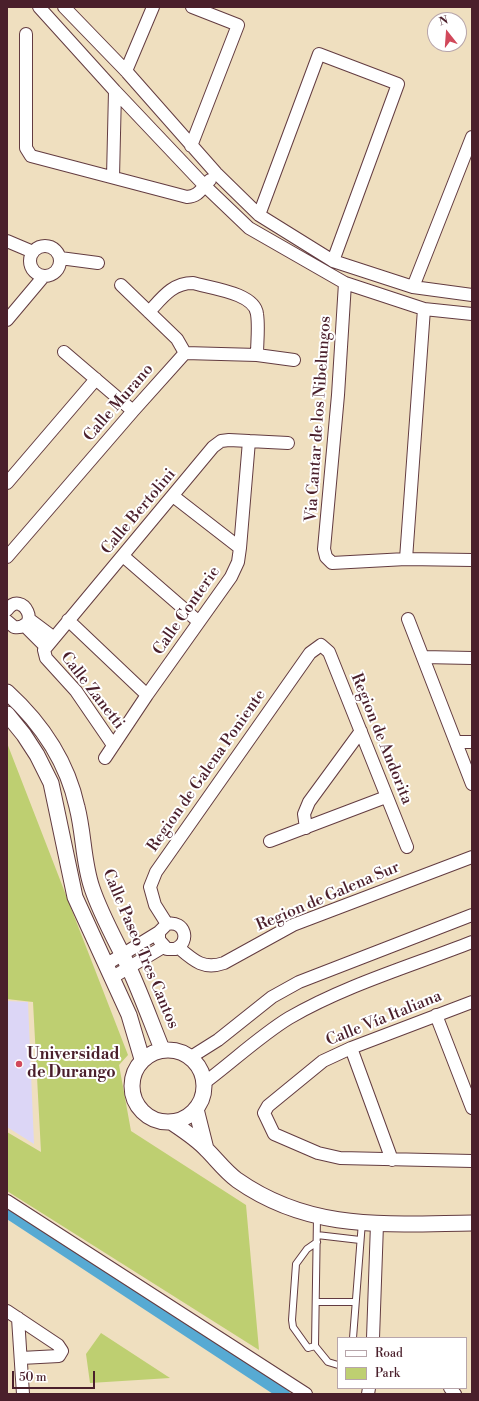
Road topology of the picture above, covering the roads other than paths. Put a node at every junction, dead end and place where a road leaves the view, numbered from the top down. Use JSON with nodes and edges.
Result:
{"nodes":[{"id":1,"x":39,"y":7,"type":"edge"},
{"id":2,"x":64,"y":7,"type":"edge"},
{"id":3,"x":153,"y":7,"type":"edge"},
{"id":4,"x":192,"y":7,"type":"edge"},
{"id":5,"x":26,"y":34,"type":"dead end"},
{"id":6,"x":126,"y":72,"type":"junction"},
{"id":7,"x":115,"y":91,"type":"junction"},
{"id":8,"x":472,"y":137,"type":"edge"},
{"id":9,"x":191,"y":146,"type":"junction"},
{"id":10,"x":216,"y":173,"type":"junction"},
{"id":11,"x":113,"y":177,"type":"junction"},
{"id":12,"x":204,"y":185,"type":"junction"},
{"id":13,"x":259,"y":215,"type":"junction"},
{"id":14,"x":7,"y":240,"type":"edge"},
{"id":15,"x":33,"y":252,"type":"junction"},
{"id":16,"x":60,"y":258,"type":"junction"},
{"id":17,"x":333,"y":261,"type":"junction"},
{"id":18,"x":98,"y":263,"type":"dead end"},
{"id":19,"x":44,"y":276,"type":"junction"},
{"id":20,"x":345,"y":283,"type":"junction"},
{"id":21,"x":121,"y":285,"type":"dead end"},
{"id":22,"x":413,"y":288,"type":"junction"},
{"id":23,"x":472,"y":295,"type":"edge"},
{"id":24,"x":424,"y":309,"type":"junction"},
{"id":25,"x":149,"y":312,"type":"junction"},
{"id":26,"x":472,"y":314,"type":"edge"},
{"id":27,"x":7,"y":320,"type":"edge"},
{"id":28,"x":64,"y":352,"type":"dead end"},
{"id":29,"x":185,"y":353,"type":"junction"},
{"id":30,"x":257,"y":355,"type":"junction"},
{"id":31,"x":294,"y":360,"type":"dead end"},
{"id":32,"x":96,"y":379,"type":"junction"},
{"id":33,"x":133,"y":411,"type":"junction"},
{"id":34,"x":249,"y":441,"type":"junction"},
{"id":35,"x":288,"y":443,"type":"dead end"},
{"id":36,"x":7,"y":483,"type":"edge"},
{"id":37,"x":173,"y":496,"type":"junction"},
{"id":38,"x":240,"y":548,"type":"junction"},
{"id":39,"x":123,"y":556,"type":"junction"},
{"id":40,"x":7,"y":557,"type":"edge"},
{"id":41,"x":406,"y":559,"type":"junction"},
{"id":42,"x":472,"y":560,"type":"edge"},
{"id":43,"x":9,"y":605,"type":"edge"},
{"id":44,"x":408,"y":619,"type":"dead end"},
{"id":45,"x":68,"y":620,"type":"junction"},
{"id":46,"x":199,"y":622,"type":"junction"},
{"id":47,"x":16,"y":626,"type":"edge"},
{"id":48,"x":321,"y":645,"type":"joint"},
{"id":49,"x":48,"y":647,"type":"junction"},
{"id":50,"x":423,"y":657,"type":"junction"},
{"id":51,"x":472,"y":658,"type":"edge"},
{"id":52,"x":7,"y":692,"type":"edge"},
{"id":53,"x":147,"y":695,"type":"junction"},
{"id":54,"x":7,"y":714,"type":"edge"},
{"id":55,"x":361,"y":730,"type":"junction"},
{"id":56,"x":456,"y":742,"type":"junction"},
{"id":57,"x":472,"y":742,"type":"edge"},
{"id":58,"x":113,"y":745,"type":"junction"},
{"id":59,"x":105,"y":758,"type":"dead end"},
{"id":60,"x":472,"y":784,"type":"edge"},
{"id":61,"x":386,"y":797,"type":"junction"},
{"id":62,"x":306,"y":828,"type":"junction"},
{"id":63,"x":270,"y":841,"type":"dead end"},
{"id":64,"x":406,"y":847,"type":"dead end"},
{"id":65,"x":472,"y":857,"type":"edge"},
{"id":66,"x":472,"y":915,"type":"edge"},
{"id":67,"x":163,"y":928,"type":"junction"},
{"id":68,"x":472,"y":942,"type":"edge"},
{"id":69,"x":163,"y":947,"type":"junction"},
{"id":70,"x":179,"y":948,"type":"junction"},
{"id":71,"x":126,"y":962,"type":"junction"},
{"id":72,"x":110,"y":971,"type":"junction"},
{"id":73,"x":472,"y":1002,"type":"edge"},
{"id":74,"x":436,"y":1015,"type":"junction"},
{"id":75,"x":351,"y":1048,"type":"junction"},
{"id":76,"x":162,"y":1050,"type":"junction"},
{"id":77,"x":191,"y":1057,"type":"junction"},
{"id":78,"x":142,"y":1059,"type":"junction"},
{"id":79,"x":204,"y":1083,"type":"junction"},
{"id":80,"x":472,"y":1108,"type":"edge"},
{"id":81,"x":196,"y":1109,"type":"junction"},
{"id":82,"x":171,"y":1122,"type":"junction"},
{"id":83,"x":206,"y":1148,"type":"junction"},
{"id":84,"x":392,"y":1160,"type":"junction"},
{"id":85,"x":472,"y":1161,"type":"edge"},
{"id":86,"x":7,"y":1201,"type":"edge"},
{"id":87,"x":317,"y":1217,"type":"junction"},
{"id":88,"x":362,"y":1222,"type":"junction"},
{"id":89,"x":472,"y":1223,"type":"edge"},
{"id":90,"x":377,"y":1224,"type":"junction"},
{"id":91,"x":317,"y":1235,"type":"junction"},
{"id":92,"x":360,"y":1240,"type":"junction"},
{"id":93,"x":317,"y":1242,"type":"junction"},
{"id":94,"x":316,"y":1302,"type":"junction"},
{"id":95,"x":355,"y":1302,"type":"junction"},
{"id":96,"x":7,"y":1311,"type":"edge"},
{"id":97,"x":18,"y":1318,"type":"junction"},
{"id":98,"x":353,"y":1337,"type":"edge"},
{"id":99,"x":374,"y":1337,"type":"edge"},
{"id":100,"x":315,"y":1346,"type":"junction"},
{"id":101,"x":21,"y":1358,"type":"junction"},
{"id":102,"x":337,"y":1365,"type":"edge"},
{"id":103,"x":23,"y":1394,"type":"edge"},
{"id":104,"x":306,"y":1394,"type":"edge"}],
"edges":[{"from":1,"to":7,"type":"street"},
{"from":2,"to":6,"type":"street"},
{"from":3,"to":6,"type":"street"},
{"from":4,"to":9,"type":"street"},
{"from":5,"to":11,"type":"street"},
{"from":6,"to":9,"type":"street"},
{"from":7,"to":11,"type":"street"},
{"from":7,"to":12,"type":"street"},
{"from":8,"to":22,"type":"street"},
{"from":9,"to":10,"type":"street"},
{"from":10,"to":12,"type":"street"},
{"from":10,"to":13,"type":"street"},
{"from":11,"to":12,"type":"street"},
{"from":12,"to":20,"type":"street"},
{"from":13,"to":17,"type":"street"},
{"from":13,"to":17,"type":"street"},
{"from":14,"to":15,"type":"street"},
{"from":15,"to":16,"type":"street"},
{"from":15,"to":19,"type":"street"},
{"from":16,"to":18,"type":"street"},
{"from":16,"to":19,"type":"street"},
{"from":17,"to":22,"type":"street"},
{"from":19,"to":27,"type":"street"},
{"from":20,"to":24,"type":"street"},
{"from":20,"to":41,"type":"street","name":"Via Cantar de los Nibelungos"},
{"from":21,"to":25,"type":"street"},
{"from":22,"to":23,"type":"street"},
{"from":24,"to":26,"type":"street"},
{"from":24,"to":41,"type":"street"},
{"from":25,"to":29,"type":"street"},
{"from":25,"to":30,"type":"street"},
{"from":28,"to":32,"type":"street"},
{"from":29,"to":30,"type":"street"},
{"from":29,"to":33,"type":"street","name":"Calle Murano"},
{"from":30,"to":31,"type":"street"},
{"from":32,"to":33,"type":"street"},
{"from":32,"to":36,"type":"street"},
{"from":33,"to":40,"type":"street","name":"Calle Murano"},
{"from":34,"to":35,"type":"street","name":"Calle Bertolini"},
{"from":34,"to":37,"type":"street","name":"Calle Bertolini"},
{"from":34,"to":38,"type":"street","name":"Calle Conterie"},
{"from":37,"to":38,"type":"street"},
{"from":37,"to":39,"type":"street","name":"Calle Bertolini"},
{"from":38,"to":46,"type":"street","name":"Calle Conterie"},
{"from":39,"to":45,"type":"street","name":"Calle Bertolini"},
{"from":39,"to":46,"type":"street"},
{"from":41,"to":42,"type":"street"},
{"from":43,"to":47,"type":"street"},
{"from":44,"to":50,"type":"street"},
{"from":45,"to":49,"type":"street","name":"Calle Bertolini"},
{"from":45,"to":53,"type":"street"},
{"from":46,"to":53,"type":"street","name":"Calle Conterie"},
{"from":47,"to":49,"type":"street"},
{"from":48,"to":55,"type":"street","name":"Region de Andorita"},
{"from":48,"to":67,"type":"street","name":"Region de Galena Poniente"},
{"from":49,"to":58,"type":"street","name":"Calle Zanetti"},
{"from":50,"to":51,"type":"street"},
{"from":50,"to":56,"type":"street"},
{"from":52,"to":71,"type":"street","name":"Calle Paseo Tres Cantos"},
{"from":53,"to":58,"type":"street","name":"Calle Conterie"},
{"from":54,"to":72,"type":"street"},
{"from":55,"to":61,"type":"street","name":"Region de Andorita"},
{"from":55,"to":62,"type":"street"},
{"from":56,"to":57,"type":"street"},
{"from":56,"to":60,"type":"street"},
{"from":58,"to":59,"type":"street","name":"Calle Conterie"},
{"from":61,"to":62,"type":"street"},
{"from":61,"to":64,"type":"street","name":"Region de Andorita"},
{"from":62,"to":63,"type":"street"},
{"from":65,"to":70,"type":"street","name":"Region de Galena Sur"},
{"from":66,"to":77,"type":"street"},
{"from":67,"to":69,"type":"street"},
{"from":67,"to":70,"type":"street"},
{"from":67,"to":71,"type":"street"},
{"from":68,"to":79,"type":"street"},
{"from":69,"to":70,"type":"street"},
{"from":69,"to":71,"type":"street"},
{"from":71,"to":72,"type":"street"},
{"from":71,"to":76,"type":"street","name":"Calle Paseo Tres Cantos"},
{"from":72,"to":78,"type":"street"},
{"from":73,"to":74,"type":"street","name":"Calle Vía Italiana"},
{"from":74,"to":75,"type":"street","name":"Calle Vía Italiana"},
{"from":74,"to":80,"type":"street"},
{"from":75,"to":84,"type":"street"},
{"from":75,"to":84,"type":"street","name":"Calle Vía Italiana"},
{"from":76,"to":77,"type":"street"},
{"from":76,"to":78,"type":"street"},
{"from":77,"to":79,"type":"street"},
{"from":78,"to":82,"type":"street"},
{"from":79,"to":81,"type":"street"},
{"from":81,"to":82,"type":"street"},
{"from":81,"to":83,"type":"street"},
{"from":82,"to":83,"type":"street"},
{"from":83,"to":87,"type":"street"},
{"from":84,"to":85,"type":"street","name":"Calle Vía Italiana"},
{"from":86,"to":104,"type":"street"},
{"from":87,"to":88,"type":"street"},
{"from":87,"to":91,"type":"lane"},
{"from":88,"to":90,"type":"street"},
{"from":88,"to":92,"type":"lane"},
{"from":89,"to":90,"type":"street"},
{"from":90,"to":99,"type":"street"},
{"from":91,"to":92,"type":"lane"},
{"from":91,"to":93,"type":"lane"},
{"from":92,"to":95,"type":"lane"},
{"from":93,"to":94,"type":"lane"},
{"from":93,"to":100,"type":"lane"},
{"from":94,"to":95,"type":"lane"},
{"from":94,"to":100,"type":"lane"},
{"from":95,"to":98,"type":"lane"},
{"from":96,"to":97,"type":"street"},
{"from":97,"to":101,"type":"street"},
{"from":97,"to":101,"type":"street"},
{"from":100,"to":102,"type":"lane"},
{"from":101,"to":103,"type":"street"}]}
